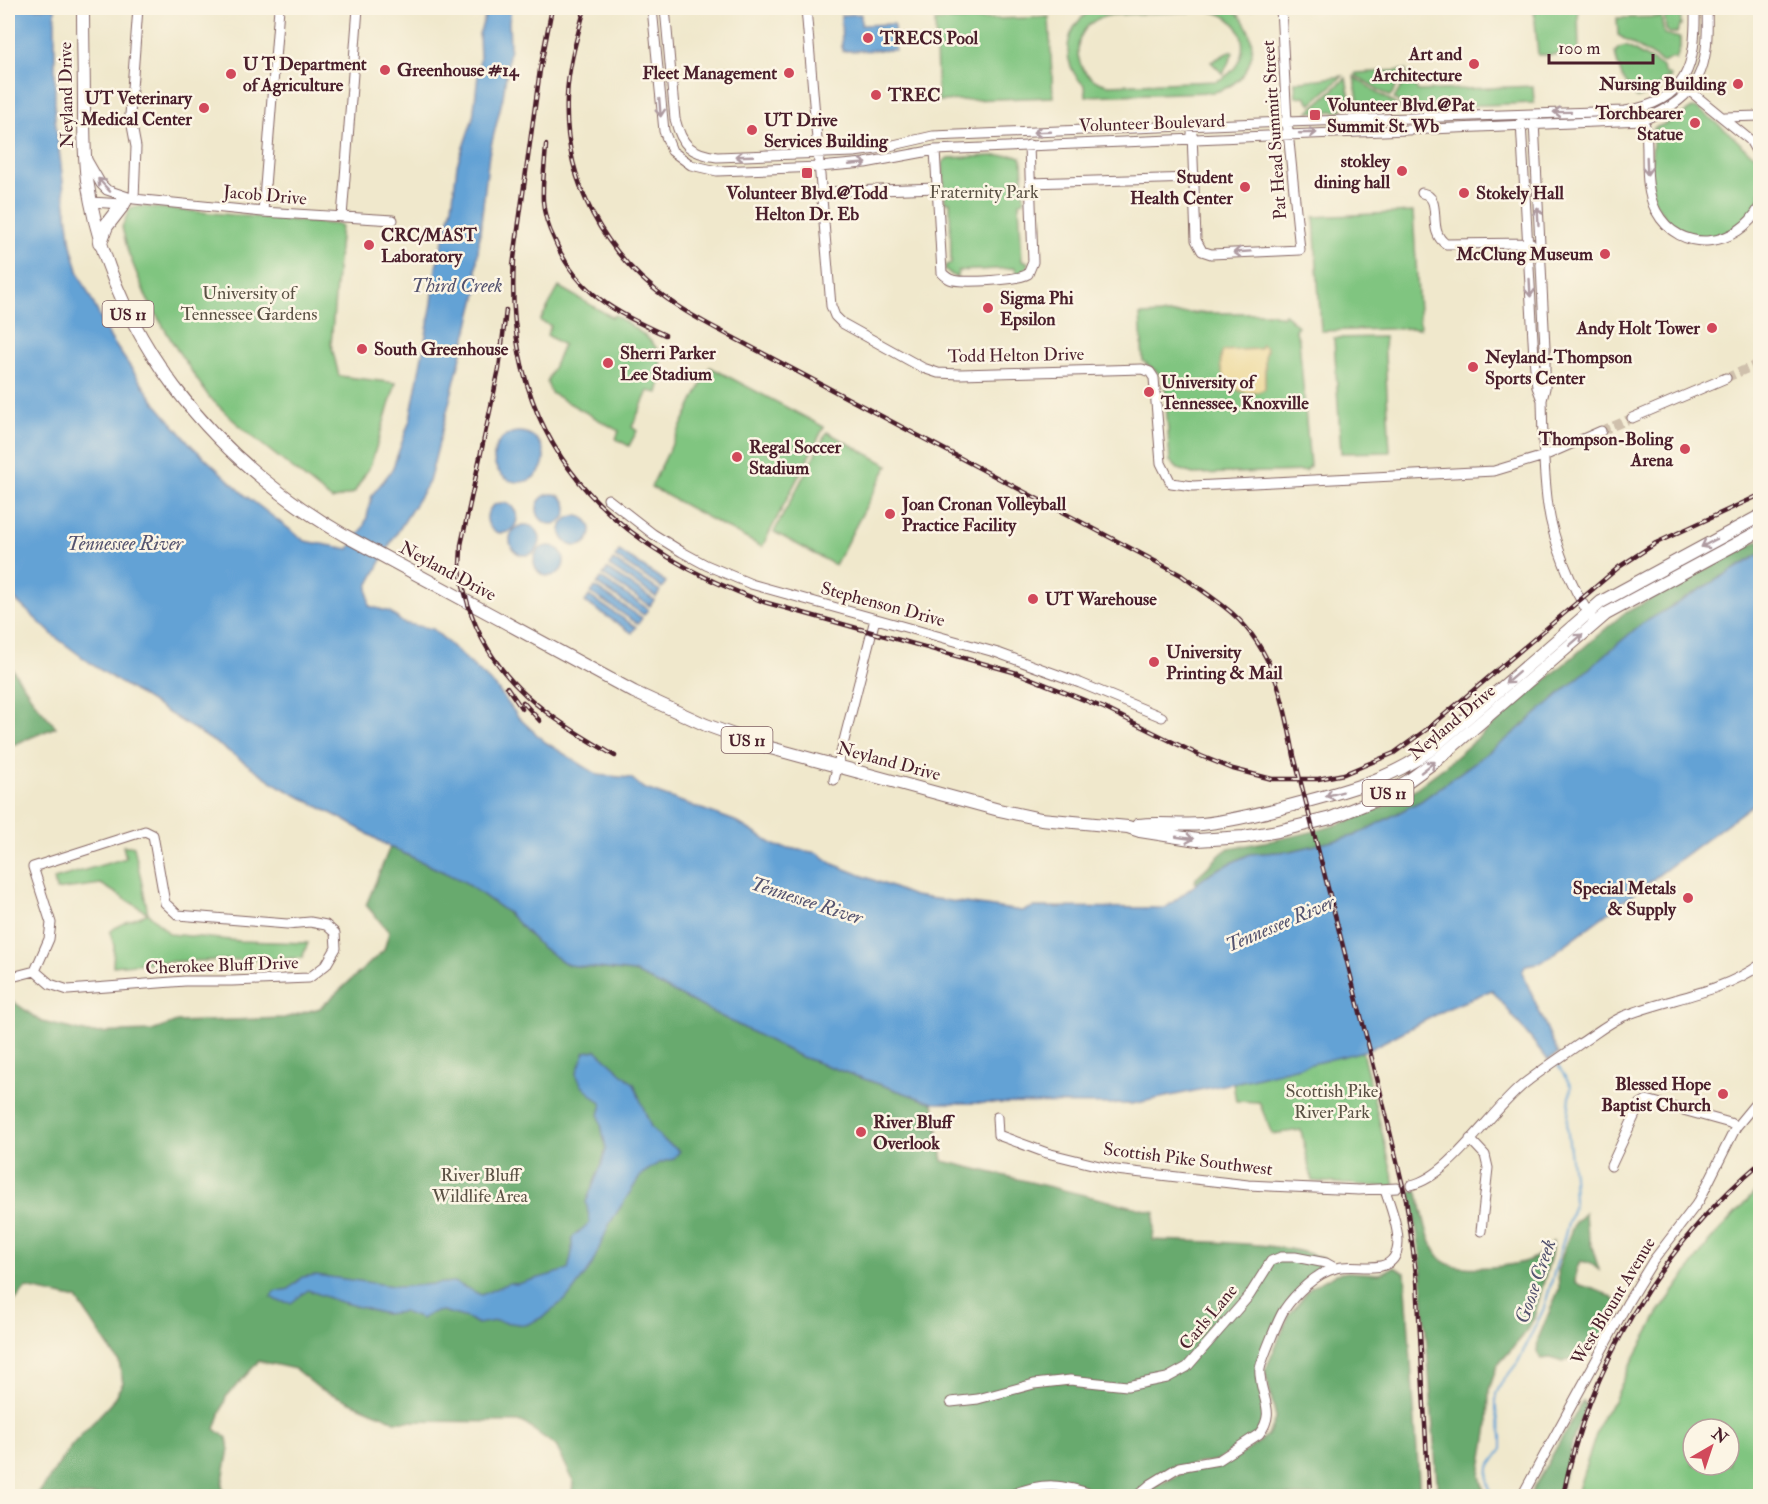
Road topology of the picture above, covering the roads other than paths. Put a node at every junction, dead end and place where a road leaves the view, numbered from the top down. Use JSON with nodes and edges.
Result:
{"nodes":[{"id":1,"x":83,"y":8,"type":"edge"},
{"id":2,"x":138,"y":8,"type":"edge"},
{"id":3,"x":279,"y":8,"type":"edge"},
{"id":4,"x":358,"y":8,"type":"edge"},
{"id":5,"x":652,"y":8,"type":"edge"},
{"id":6,"x":665,"y":8,"type":"edge"},
{"id":7,"x":806,"y":8,"type":"edge"},
{"id":8,"x":1281,"y":8,"type":"edge"},
{"id":9,"x":1695,"y":8,"type":"edge"},
{"id":10,"x":1707,"y":8,"type":"edge"},
{"id":11,"x":1680,"y":83,"type":"junction"},
{"id":12,"x":1689,"y":91,"type":"junction"},
{"id":13,"x":1643,"y":108,"type":"junction"},
{"id":14,"x":1605,"y":111,"type":"junction"},
{"id":15,"x":1520,"y":113,"type":"junction"},
{"id":16,"x":1533,"y":113,"type":"junction"},
{"id":17,"x":1761,"y":116,"type":"edge"},
{"id":18,"x":1725,"y":117,"type":"junction"},
{"id":19,"x":1643,"y":120,"type":"junction"},
{"id":20,"x":1287,"y":122,"type":"junction"},
{"id":21,"x":1600,"y":123,"type":"junction"},
{"id":22,"x":1521,"y":125,"type":"junction"},
{"id":23,"x":1534,"y":125,"type":"junction"},
{"id":24,"x":1192,"y":126,"type":"junction"},
{"id":25,"x":1288,"y":134,"type":"junction"},
{"id":26,"x":1192,"y":138,"type":"junction"},
{"id":27,"x":1750,"y":140,"type":"junction"},
{"id":28,"x":683,"y":143,"type":"junction"},
{"id":29,"x":1029,"y":145,"type":"junction"},
{"id":30,"x":934,"y":150,"type":"junction"},
{"id":31,"x":672,"y":151,"type":"junction"},
{"id":32,"x":818,"y":154,"type":"junction"},
{"id":33,"x":85,"y":156,"type":"junction"},
{"id":34,"x":1761,"y":158,"type":"edge"},
{"id":35,"x":819,"y":167,"type":"junction"},
{"id":36,"x":1193,"y":178,"type":"junction"},
{"id":37,"x":1030,"y":183,"type":"junction"},
{"id":38,"x":937,"y":189,"type":"junction"},
{"id":39,"x":822,"y":192,"type":"junction"},
{"id":40,"x":1422,"y":193,"type":"dead end"},
{"id":41,"x":91,"y":202,"type":"junction"},
{"id":42,"x":128,"y":202,"type":"junction"},
{"id":43,"x":1761,"y":206,"type":"edge"},
{"id":44,"x":263,"y":212,"type":"junction"},
{"id":45,"x":342,"y":217,"type":"junction"},
{"id":46,"x":393,"y":220,"type":"dead end"},
{"id":47,"x":100,"y":242,"type":"junction"},
{"id":48,"x":1540,"y":242,"type":"junction"},
{"id":49,"x":1527,"y":243,"type":"junction"},
{"id":50,"x":1726,"y":378,"type":"tunnel mouth"},
{"id":51,"x":1542,"y":400,"type":"junction"},
{"id":52,"x":1632,"y":418,"type":"tunnel mouth"},
{"id":53,"x":1601,"y":431,"type":"tunnel mouth"},
{"id":54,"x":1544,"y":456,"type":"junction"},
{"id":55,"x":608,"y":499,"type":"dead end"},
{"id":56,"x":1761,"y":516,"type":"edge"},
{"id":57,"x":1761,"y":531,"type":"edge"},
{"id":58,"x":1588,"y":612,"type":"junction"},
{"id":59,"x":875,"y":619,"type":"junction"},
{"id":60,"x":1596,"y":623,"type":"junction"},
{"id":61,"x":1162,"y":717,"type":"dead end"},
{"id":62,"x":838,"y":766,"type":"junction"},
{"id":63,"x":834,"y":780,"type":"dead end"},
{"id":64,"x":1128,"y":827,"type":"junction"},
{"id":65,"x":1761,"y":965,"type":"edge"},
{"id":66,"x":35,"y":971,"type":"junction"},
{"id":67,"x":8,"y":978,"type":"edge"},
{"id":68,"x":1761,"y":1098,"type":"edge"},
{"id":69,"x":997,"y":1117,"type":"dead end"},
{"id":70,"x":1736,"y":1127,"type":"junction"},
{"id":71,"x":1470,"y":1139,"type":"junction"},
{"id":72,"x":1611,"y":1166,"type":"dead end"},
{"id":73,"x":1411,"y":1185,"type":"dead end"},
{"id":74,"x":1396,"y":1188,"type":"dead end"},
{"id":75,"x":1385,"y":1190,"type":"junction"},
{"id":76,"x":1481,"y":1231,"type":"dead end"},
{"id":77,"x":1335,"y":1268,"type":"junction"},
{"id":78,"x":951,"y":1402,"type":"dead end"},
{"id":79,"x":1008,"y":1497,"type":"edge"},
{"id":80,"x":1098,"y":1497,"type":"edge"},
{"id":81,"x":1137,"y":1497,"type":"edge"},
{"id":82,"x":1522,"y":1497,"type":"edge"}],
"edges":[{"from":1,"to":33,"type":"main road","name":"Neyland Drive","number":"US 11"},
{"from":2,"to":42,"type":"street"},
{"from":3,"to":44,"type":"street"},
{"from":4,"to":45,"type":"street"},
{"from":5,"to":31,"type":"street","one_way":true},
{"from":6,"to":28,"type":"street"},
{"from":7,"to":32,"type":"street","name":"Todd Helton Drive"},
{"from":8,"to":20,"type":"street","name":"Pat Head Summitt Street"},
{"from":9,"to":11,"type":"street","name":"Volunteer Boulevard"},
{"from":10,"to":12,"type":"street","name":"Volunteer Boulevard"},
{"from":11,"to":12,"type":"street"},
{"from":11,"to":13,"type":"street","name":"Volunteer Boulevard"},
{"from":12,"to":18,"type":"street"},
{"from":12,"to":19,"type":"street","name":"Volunteer Boulevard"},
{"from":13,"to":14,"type":"street","name":"Volunteer Boulevard"},
{"from":13,"to":19,"type":"street"},
{"from":14,"to":16,"type":"street","name":"Volunteer Boulevard","one_way":true},
{"from":14,"to":21,"type":"street"},
{"from":15,"to":16,"type":"street","name":"Volunteer Boulevard"},
{"from":15,"to":20,"type":"street","name":"Volunteer Boulevard"},
{"from":15,"to":22,"type":"street"},
{"from":16,"to":23,"type":"street"},
{"from":17,"to":18,"type":"street"},
{"from":17,"to":27,"type":"street"},
{"from":18,"to":27,"type":"street"},
{"from":19,"to":21,"type":"street","name":"Volunteer Boulevard"},
{"from":19,"to":43,"type":"street","one_way":true},
{"from":20,"to":24,"type":"street","name":"Volunteer Boulevard"},
{"from":20,"to":25,"type":"street","name":"Pat Head Summitt Street"},
{"from":21,"to":23,"type":"street","name":"Volunteer Boulevard"},
{"from":22,"to":23,"type":"street","name":"Volunteer Boulevard"},
{"from":25,"to":22,"type":"street","name":"Volunteer Boulevard","one_way":true},
{"from":22,"to":49,"type":"street"},
{"from":48,"to":23,"type":"street","one_way":true},
{"from":24,"to":26,"type":"street"},
{"from":24,"to":32,"type":"street","name":"Volunteer Boulevard","one_way":true},
{"from":25,"to":26,"type":"street","name":"Volunteer Boulevard"},
{"from":25,"to":36,"type":"street","name":"Pat Head Summitt Street","one_way":true},
{"from":26,"to":29,"type":"street","name":"Volunteer Boulevard"},
{"from":26,"to":36,"type":"street"},
{"from":27,"to":34,"type":"street"},
{"from":28,"to":31,"type":"street"},
{"from":32,"to":28,"type":"street","name":"Volunteer Boulevard","one_way":true},
{"from":29,"to":30,"type":"street","name":"Volunteer Boulevard"},
{"from":29,"to":37,"type":"street"},
{"from":35,"to":30,"type":"street","name":"Volunteer Boulevard","one_way":true},
{"from":30,"to":38,"type":"street"},
{"from":31,"to":35,"type":"street","name":"Volunteer Boulevard"},
{"from":32,"to":35,"type":"street","name":"Todd Helton Drive"},
{"from":33,"to":41,"type":"main road","name":"Neyland Drive","number":"US 11"},
{"from":42,"to":33,"type":"street","name":"Jacob Drive","one_way":true},
{"from":35,"to":39,"type":"street","name":"Todd Helton Drive"},
{"from":36,"to":37,"type":"street"},
{"from":37,"to":38,"type":"street"},
{"from":38,"to":39,"type":"street"},
{"from":39,"to":54,"type":"street","name":"Todd Helton Drive"},
{"from":40,"to":49,"type":"street"},
{"from":41,"to":42,"type":"street","name":"Jacob Drive"},
{"from":41,"to":47,"type":"main road","name":"Neyland Drive","number":"US 11"},
{"from":42,"to":44,"type":"street","name":"Jacob Drive"},
{"from":42,"to":47,"type":"highway"},
{"from":44,"to":45,"type":"street","name":"Jacob Drive"},
{"from":45,"to":46,"type":"street","name":"Jacob Drive"},
{"from":47,"to":62,"type":"main road","name":"Neyland Drive","number":"US 11"},
{"from":48,"to":49,"type":"street"},
{"from":48,"to":51,"type":"street"},
{"from":49,"to":51,"type":"street","one_way":true},
{"from":50,"to":52,"type":"street"},
{"from":51,"to":54,"type":"street"},
{"from":53,"to":54,"type":"street"},
{"from":54,"to":58,"type":"street"},
{"from":55,"to":59,"type":"street","name":"Stephenson Drive"},
{"from":56,"to":58,"type":"main road","name":"Neyland Drive","number":"US 11","one_way":true},
{"from":57,"to":60,"type":"main road","name":"Neyland Drive","number":"US 11"},
{"from":58,"to":60,"type":"street"},
{"from":58,"to":64,"type":"main road","name":"Neyland Drive","number":"US 11","one_way":true},
{"from":59,"to":61,"type":"street","name":"Stephenson Drive"},
{"from":59,"to":62,"type":"street"},
{"from":64,"to":60,"type":"main road","name":"Neyland Drive","number":"US 11","one_way":true},
{"from":62,"to":63,"type":"street"},
{"from":62,"to":64,"type":"main road","name":"Neyland Drive","number":"US 11"},
{"from":65,"to":71,"type":"street"},
{"from":66,"to":66,"type":"street","name":"Cherokee Bluff Drive"},
{"from":66,"to":67,"type":"street"},
{"from":68,"to":70,"type":"street","name":"West Blount Avenue"},
{"from":69,"to":75,"type":"street","name":"Scottish Pike Southwest"},
{"from":70,"to":72,"type":"street"},
{"from":70,"to":82,"type":"street","name":"West Blount Avenue"},
{"from":71,"to":73,"type":"street"},
{"from":71,"to":76,"type":"street"},
{"from":74,"to":75,"type":"street","name":"Scottish Pike Southwest"},
{"from":75,"to":77,"type":"street"},
{"from":77,"to":78,"type":"street","name":"Carls Lane"},
{"from":77,"to":81,"type":"street"},
{"from":79,"to":80,"type":"street"}]}
